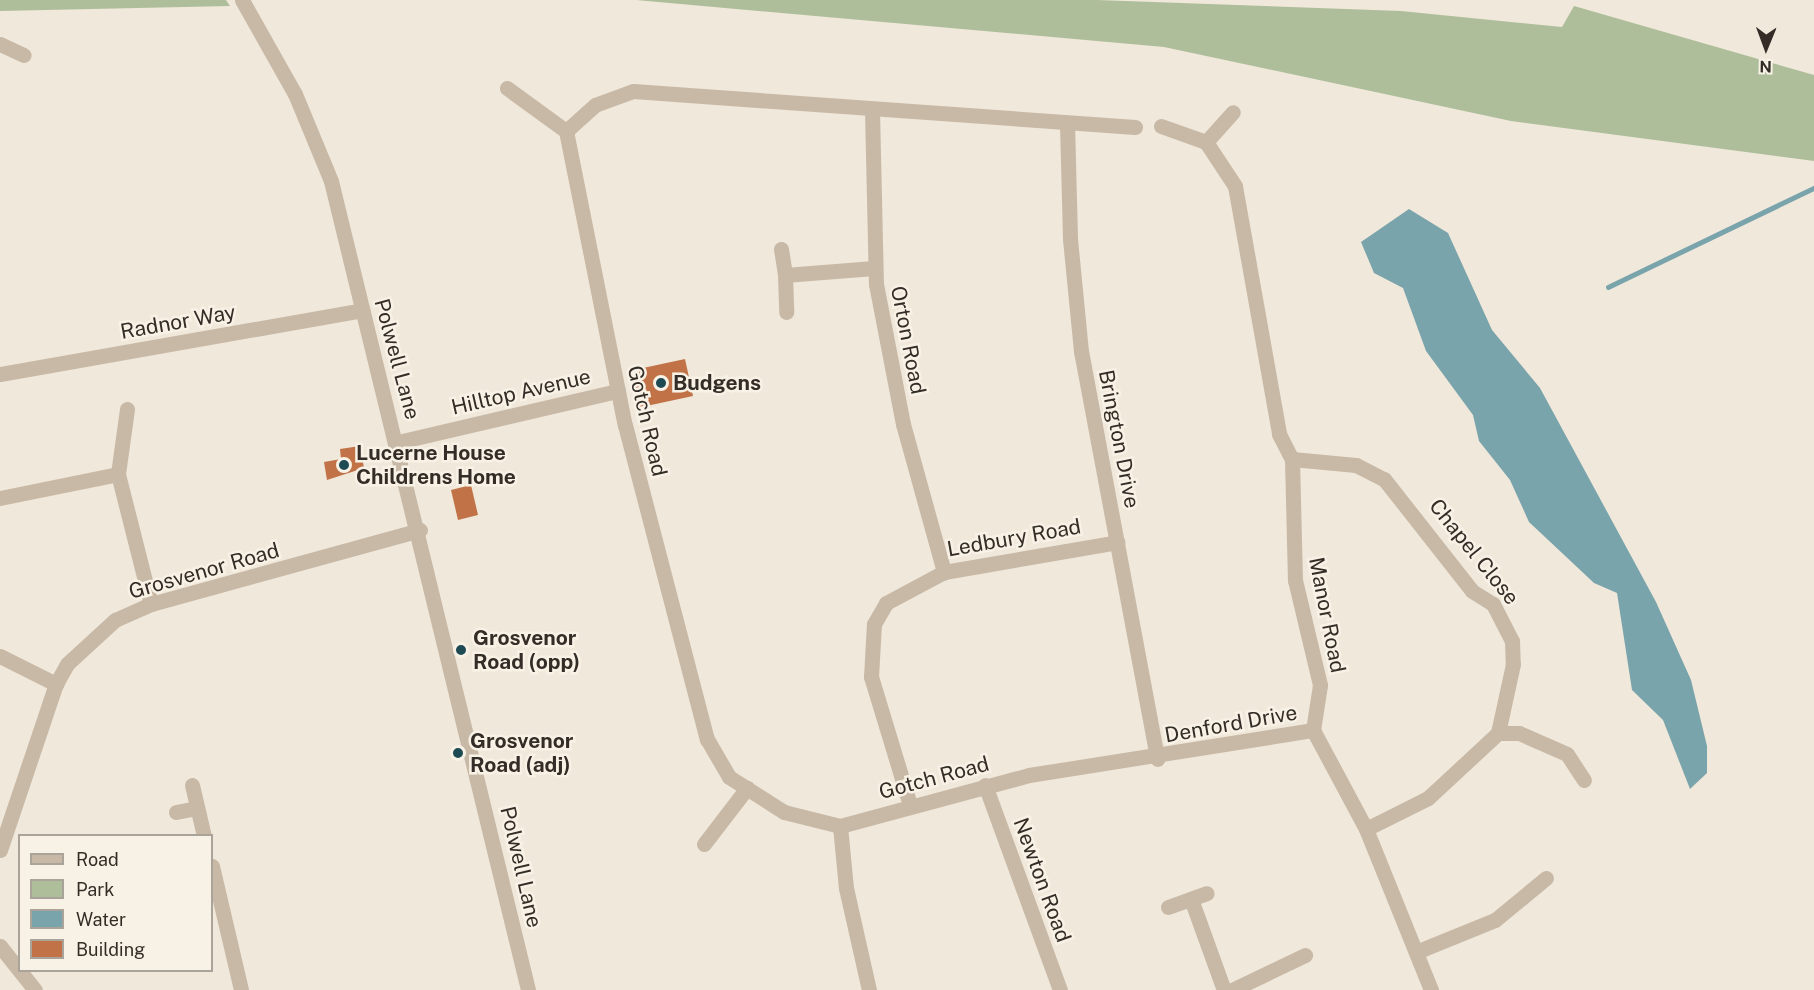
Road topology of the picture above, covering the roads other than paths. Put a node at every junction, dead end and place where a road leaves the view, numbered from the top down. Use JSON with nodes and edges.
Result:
{"nodes":[{"id":1,"x":242,"y":0,"type":"edge"},
{"id":2,"x":0,"y":44,"type":"edge"},
{"id":3,"x":24,"y":55,"type":"dead end"},
{"id":4,"x":507,"y":88,"type":"dead end"},
{"id":5,"x":872,"y":110,"type":"junction"},
{"id":6,"x":1233,"y":112,"type":"dead end"},
{"id":7,"x":1067,"y":123,"type":"junction"},
{"id":8,"x":1161,"y":126,"type":"dead end"},
{"id":9,"x":1135,"y":127,"type":"dead end"},
{"id":10,"x":566,"y":131,"type":"junction"},
{"id":11,"x":1206,"y":142,"type":"junction"},
{"id":12,"x":781,"y":249,"type":"dead end"},
{"id":13,"x":874,"y":268,"type":"junction"},
{"id":14,"x":785,"y":275,"type":"junction"},
{"id":15,"x":362,"y":310,"type":"junction"},
{"id":16,"x":786,"y":312,"type":"dead end"},
{"id":17,"x":0,"y":374,"type":"edge"},
{"id":18,"x":618,"y":391,"type":"junction"},
{"id":19,"x":127,"y":409,"type":"dead end"},
{"id":20,"x":398,"y":442,"type":"junction"},
{"id":21,"x":1292,"y":459,"type":"junction"},
{"id":22,"x":118,"y":474,"type":"junction"},
{"id":23,"x":0,"y":498,"type":"edge"},
{"id":24,"x":420,"y":530,"type":"junction"},
{"id":25,"x":1117,"y":542,"type":"junction"},
{"id":26,"x":944,"y":572,"type":"junction"},
{"id":27,"x":151,"y":604,"type":"junction"},
{"id":28,"x":0,"y":656,"type":"edge"},
{"id":29,"x":56,"y":684,"type":"junction"},
{"id":30,"x":1313,"y":730,"type":"junction"},
{"id":31,"x":1498,"y":733,"type":"junction"},
{"id":32,"x":1157,"y":759,"type":"junction"},
{"id":33,"x":1584,"y":780,"type":"dead end"},
{"id":34,"x":192,"y":785,"type":"dead end"},
{"id":35,"x":985,"y":785,"type":"junction"},
{"id":36,"x":747,"y":788,"type":"junction"},
{"id":37,"x":910,"y":805,"type":"junction"},
{"id":38,"x":197,"y":808,"type":"junction"},
{"id":39,"x":176,"y":812,"type":"dead end"},
{"id":40,"x":840,"y":826,"type":"junction"},
{"id":41,"x":1366,"y":830,"type":"junction"},
{"id":42,"x":204,"y":834,"type":"edge"},
{"id":43,"x":704,"y":844,"type":"dead end"},
{"id":44,"x":0,"y":850,"type":"edge"},
{"id":45,"x":213,"y":870,"type":"edge"},
{"id":46,"x":1546,"y":878,"type":"dead end"},
{"id":47,"x":1207,"y":893,"type":"dead end"},
{"id":48,"x":1191,"y":899,"type":"junction"},
{"id":49,"x":1168,"y":907,"type":"dead end"},
{"id":50,"x":0,"y":946,"type":"edge"},
{"id":51,"x":1416,"y":952,"type":"junction"},
{"id":52,"x":1305,"y":955,"type":"dead end"},
{"id":53,"x":18,"y":969,"type":"edge"},
{"id":54,"x":21,"y":972,"type":"edge"},
{"id":55,"x":35,"y":990,"type":"edge"},
{"id":56,"x":241,"y":990,"type":"edge"},
{"id":57,"x":528,"y":990,"type":"edge"},
{"id":58,"x":869,"y":990,"type":"edge"},
{"id":59,"x":1059,"y":990,"type":"edge"},
{"id":60,"x":1224,"y":990,"type":"edge"},
{"id":61,"x":1232,"y":990,"type":"edge"},
{"id":62,"x":1431,"y":990,"type":"edge"}],
"edges":[{"from":1,"to":15,"type":"street","name":"Polwell Lane"},
{"from":2,"to":3,"type":"street"},
{"from":4,"to":10,"type":"street"},
{"from":5,"to":7,"type":"street"},
{"from":5,"to":10,"type":"street"},
{"from":5,"to":13,"type":"street","name":"Orton Road"},
{"from":6,"to":11,"type":"street"},
{"from":7,"to":9,"type":"street"},
{"from":7,"to":25,"type":"street","name":"Brington Drive"},
{"from":8,"to":11,"type":"street"},
{"from":10,"to":18,"type":"street","name":"Gotch Road"},
{"from":11,"to":21,"type":"street","name":"Manor Road"},
{"from":12,"to":14,"type":"street"},
{"from":13,"to":14,"type":"street"},
{"from":13,"to":26,"type":"street","name":"Orton Road"},
{"from":14,"to":16,"type":"street"},
{"from":15,"to":17,"type":"street","name":"Radnor Way"},
{"from":15,"to":20,"type":"street","name":"Polwell Lane"},
{"from":18,"to":20,"type":"street","name":"Hilltop Avenue"},
{"from":18,"to":36,"type":"street","name":"Gotch Road"},
{"from":19,"to":22,"type":"street"},
{"from":20,"to":24,"type":"street","name":"Polwell Lane"},
{"from":21,"to":30,"type":"street","name":"Manor Road"},
{"from":21,"to":31,"type":"street","name":"Chapel Close"},
{"from":22,"to":23,"type":"street"},
{"from":22,"to":27,"type":"street"},
{"from":24,"to":27,"type":"street","name":"Grosvenor Road"},
{"from":24,"to":57,"type":"street","name":"Polwell Lane"},
{"from":25,"to":26,"type":"street","name":"Ledbury Road"},
{"from":25,"to":32,"type":"street","name":"Brington Drive"},
{"from":26,"to":37,"type":"street","name":"Ledbury Road"},
{"from":27,"to":29,"type":"street","name":"Grosvenor Road"},
{"from":28,"to":29,"type":"street"},
{"from":29,"to":44,"type":"street","name":"Grosvenor Road"},
{"from":30,"to":32,"type":"street","name":"Denford Drive"},
{"from":30,"to":41,"type":"street"},
{"from":31,"to":33,"type":"street"},
{"from":31,"to":41,"type":"street"},
{"from":32,"to":35,"type":"street","name":"Gotch Road"},
{"from":34,"to":38,"type":"street"},
{"from":35,"to":37,"type":"street","name":"Gotch Road"},
{"from":35,"to":59,"type":"street","name":"Newton Road"},
{"from":36,"to":40,"type":"street","name":"Gotch Road"},
{"from":36,"to":43,"type":"street"},
{"from":37,"to":40,"type":"street","name":"Gotch Road"},
{"from":38,"to":39,"type":"street"},
{"from":38,"to":42,"type":"street"},
{"from":40,"to":58,"type":"street"},
{"from":41,"to":51,"type":"street"},
{"from":45,"to":56,"type":"street"},
{"from":46,"to":51,"type":"street"},
{"from":47,"to":48,"type":"street"},
{"from":48,"to":49,"type":"street"},
{"from":48,"to":60,"type":"street"},
{"from":50,"to":53,"type":"street"},
{"from":51,"to":62,"type":"street"},
{"from":52,"to":61,"type":"street"},
{"from":54,"to":55,"type":"street"}]}
